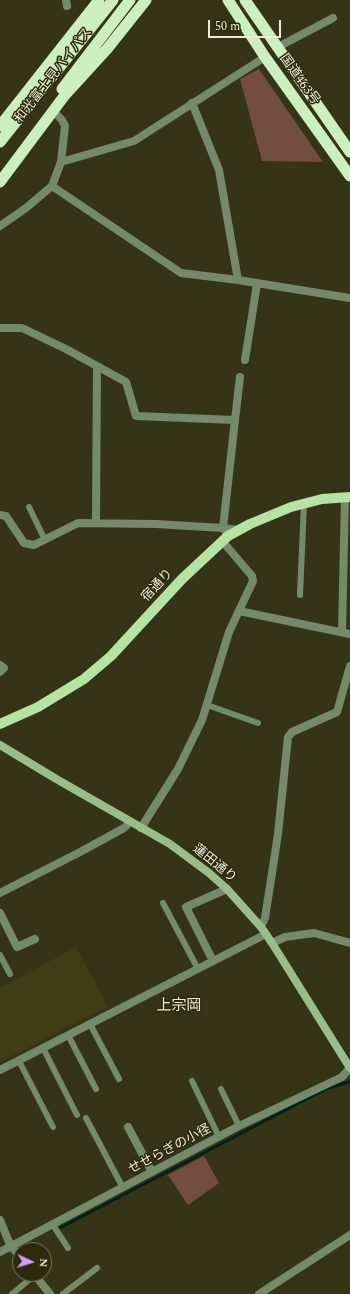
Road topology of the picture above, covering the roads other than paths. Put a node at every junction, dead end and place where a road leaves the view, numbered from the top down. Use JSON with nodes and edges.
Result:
{"nodes":[{"id":1,"x":99,"y":0,"type":"edge"},
{"id":2,"x":114,"y":0,"type":"edge"},
{"id":3,"x":130,"y":0,"type":"edge"},
{"id":4,"x":146,"y":0,"type":"edge"},
{"id":5,"x":228,"y":0,"type":"edge"},
{"id":6,"x":245,"y":0,"type":"edge"},
{"id":7,"x":333,"y":18,"type":"dead end"},
{"id":8,"x":278,"y":47,"type":"junction"},
{"id":9,"x":265,"y":57,"type":"junction"},
{"id":10,"x":192,"y":104,"type":"junction"},
{"id":11,"x":53,"y":111,"type":"junction"},
{"id":12,"x":0,"y":126,"type":"edge"},
{"id":13,"x":0,"y":142,"type":"edge"},
{"id":14,"x":350,"y":152,"type":"edge"},
{"id":15,"x":60,"y":162,"type":"junction"},
{"id":16,"x":0,"y":170,"type":"edge"},
{"id":17,"x":350,"y":176,"type":"edge"},
{"id":18,"x":0,"y":182,"type":"edge"},
{"id":19,"x":52,"y":186,"type":"junction"},
{"id":20,"x":0,"y":226,"type":"edge"},
{"id":21,"x":238,"y":280,"type":"junction"},
{"id":22,"x":257,"y":284,"type":"junction"},
{"id":23,"x":350,"y":298,"type":"edge"},
{"id":24,"x":0,"y":328,"type":"edge"},
{"id":25,"x":245,"y":360,"type":"dead end"},
{"id":26,"x":97,"y":367,"type":"junction"},
{"id":27,"x":240,"y":377,"type":"dead end"},
{"id":28,"x":235,"y":420,"type":"junction"},
{"id":29,"x":348,"y":497,"type":"edge"},
{"id":30,"x":304,"y":504,"type":"junction"},
{"id":31,"x":29,"y":507,"type":"dead end"},
{"id":32,"x":0,"y":515,"type":"edge"},
{"id":33,"x":96,"y":522,"type":"junction"},
{"id":34,"x":224,"y":535,"type":"junction"},
{"id":35,"x":45,"y":540,"type":"junction"},
{"id":36,"x":300,"y":594,"type":"dead end"},
{"id":37,"x":239,"y":611,"type":"junction"},
{"id":38,"x":346,"y":633,"type":"edge"},
{"id":39,"x":0,"y":665,"type":"edge"},
{"id":40,"x":350,"y":666,"type":"edge"},
{"id":41,"x":0,"y":672,"type":"edge"},
{"id":42,"x":207,"y":705,"type":"junction"},
{"id":43,"x":258,"y":723,"type":"dead end"},
{"id":44,"x":0,"y":724,"type":"edge"},
{"id":45,"x":0,"y":745,"type":"edge"},
{"id":46,"x":130,"y":822,"type":"junction"},
{"id":47,"x":141,"y":828,"type":"junction"},
{"id":48,"x":227,"y":888,"type":"junction"},
{"id":49,"x":0,"y":893,"type":"edge"},
{"id":50,"x":163,"y":903,"type":"dead end"},
{"id":51,"x":0,"y":913,"type":"edge"},
{"id":52,"x":263,"y":930,"type":"junction"},
{"id":53,"x":35,"y":939,"type":"dead end"},
{"id":54,"x":272,"y":943,"type":"junction"},
{"id":55,"x":350,"y":943,"type":"edge"},
{"id":56,"x":0,"y":955,"type":"edge"},
{"id":57,"x":213,"y":961,"type":"junction"},
{"id":58,"x":198,"y":968,"type":"junction"},
{"id":59,"x":10,"y":974,"type":"dead end"},
{"id":60,"x":90,"y":1024,"type":"junction"},
{"id":61,"x":68,"y":1035,"type":"junction"},
{"id":62,"x":43,"y":1048,"type":"junction"},
{"id":63,"x":18,"y":1060,"type":"junction"},
{"id":64,"x":350,"y":1068,"type":"edge"},
{"id":65,"x":0,"y":1070,"type":"edge"},
{"id":66,"x":119,"y":1079,"type":"dead end"},
{"id":67,"x":192,"y":1081,"type":"dead end"},
{"id":68,"x":96,"y":1089,"type":"dead end"},
{"id":69,"x":221,"y":1089,"type":"dead end"},
{"id":70,"x":77,"y":1115,"type":"dead end"},
{"id":71,"x":86,"y":1118,"type":"dead end"},
{"id":72,"x":240,"y":1126,"type":"junction"},
{"id":73,"x":52,"y":1127,"type":"dead end"},
{"id":74,"x":128,"y":1127,"type":"dead end"},
{"id":75,"x":218,"y":1137,"type":"junction"},
{"id":76,"x":152,"y":1172,"type":"junction"},
{"id":77,"x":123,"y":1188,"type":"junction"},
{"id":78,"x":0,"y":1220,"type":"edge"},
{"id":79,"x":53,"y":1225,"type":"junction"},
{"id":80,"x":350,"y":1234,"type":"edge"},
{"id":81,"x":10,"y":1247,"type":"junction"},
{"id":82,"x":68,"y":1248,"type":"dead end"},
{"id":83,"x":0,"y":1252,"type":"edge"},
{"id":84,"x":97,"y":1268,"type":"dead end"},
{"id":85,"x":27,"y":1282,"type":"edge"},
{"id":86,"x":41,"y":1282,"type":"edge"},
{"id":87,"x":12,"y":1294,"type":"edge"},
{"id":88,"x":50,"y":1294,"type":"edge"},
{"id":89,"x":63,"y":1294,"type":"edge"},
{"id":90,"x":259,"y":1294,"type":"edge"}],
"edges":[{"from":1,"to":12,"type":"highway"},
{"from":2,"to":13,"type":"highway","name":"和光富士見バイパス"},
{"from":3,"to":16,"type":"highway","name":"和光富士見バイパス"},
{"from":4,"to":11,"type":"highway"},
{"from":5,"to":9,"type":"highway","name":"国道463号"},
{"from":6,"to":8,"type":"highway","name":"国道463号"},
{"from":7,"to":8,"type":"street"},
{"from":8,"to":14,"type":"highway","name":"国道463号"},
{"from":9,"to":10,"type":"street"},
{"from":9,"to":17,"type":"highway","name":"国道463号"},
{"from":10,"to":15,"type":"street"},
{"from":10,"to":21,"type":"street"},
{"from":11,"to":15,"type":"street"},
{"from":11,"to":18,"type":"highway"},
{"from":15,"to":19,"type":"street"},
{"from":19,"to":20,"type":"street"},
{"from":19,"to":21,"type":"street"},
{"from":21,"to":22,"type":"street"},
{"from":22,"to":23,"type":"street"},
{"from":22,"to":25,"type":"street"},
{"from":24,"to":26,"type":"street"},
{"from":26,"to":28,"type":"street"},
{"from":26,"to":33,"type":"street"},
{"from":27,"to":28,"type":"street"},
{"from":28,"to":34,"type":"street"},
{"from":29,"to":30,"type":"main road","name":"宿通り"},
{"from":29,"to":38,"type":"street"},
{"from":30,"to":34,"type":"main road","name":"宿通り"},
{"from":30,"to":36,"type":"lane"},
{"from":31,"to":35,"type":"lane"},
{"from":32,"to":35,"type":"street"},
{"from":33,"to":34,"type":"street"},
{"from":33,"to":35,"type":"street"},
{"from":34,"to":37,"type":"street"},
{"from":34,"to":44,"type":"main road","name":"宿通り"},
{"from":37,"to":38,"type":"street"},
{"from":37,"to":42,"type":"street"},
{"from":39,"to":41,"type":"street"},
{"from":40,"to":52,"type":"street"},
{"from":42,"to":43,"type":"lane"},
{"from":42,"to":47,"type":"street"},
{"from":45,"to":46,"type":"main road","name":"蓮田通り"},
{"from":46,"to":47,"type":"main road","name":"蓮田通り"},
{"from":46,"to":49,"type":"street"},
{"from":47,"to":48,"type":"main road","name":"蓮田通り"},
{"from":48,"to":52,"type":"main road","name":"蓮田通り"},
{"from":48,"to":57,"type":"street"},
{"from":50,"to":58,"type":"lane"},
{"from":51,"to":53,"type":"street"},
{"from":52,"to":54,"type":"main road","name":"蓮田通り"},
{"from":52,"to":57,"type":"street"},
{"from":54,"to":55,"type":"street"},
{"from":54,"to":64,"type":"main road","name":"蓮田通り"},
{"from":56,"to":59,"type":"lane"},
{"from":57,"to":58,"type":"street"},
{"from":58,"to":60,"type":"street"},
{"from":60,"to":61,"type":"street"},
{"from":60,"to":66,"type":"lane"},
{"from":61,"to":62,"type":"street"},
{"from":61,"to":68,"type":"lane"},
{"from":62,"to":63,"type":"street"},
{"from":62,"to":70,"type":"lane"},
{"from":63,"to":65,"type":"street"},
{"from":63,"to":73,"type":"lane"},
{"from":64,"to":72,"type":"street","name":"せせらぎの小径"},
{"from":67,"to":75,"type":"lane"},
{"from":69,"to":72,"type":"lane"},
{"from":71,"to":77,"type":"lane"},
{"from":72,"to":75,"type":"street","name":"せせらぎの小径"},
{"from":74,"to":76,"type":"street"},
{"from":75,"to":76,"type":"street","name":"せせらぎの小径"},
{"from":76,"to":77,"type":"street","name":"せせらぎの小径"},
{"from":77,"to":79,"type":"street","name":"せせらぎの小径"},
{"from":78,"to":81,"type":"street"},
{"from":79,"to":81,"type":"street","name":"せせらぎの小径"},
{"from":79,"to":82,"type":"lane"},
{"from":80,"to":90,"type":"street"},
{"from":81,"to":83,"type":"street","name":"せせらぎの小径"},
{"from":84,"to":89,"type":"lane"},
{"from":85,"to":87,"type":"lane"},
{"from":86,"to":88,"type":"street"}]}
